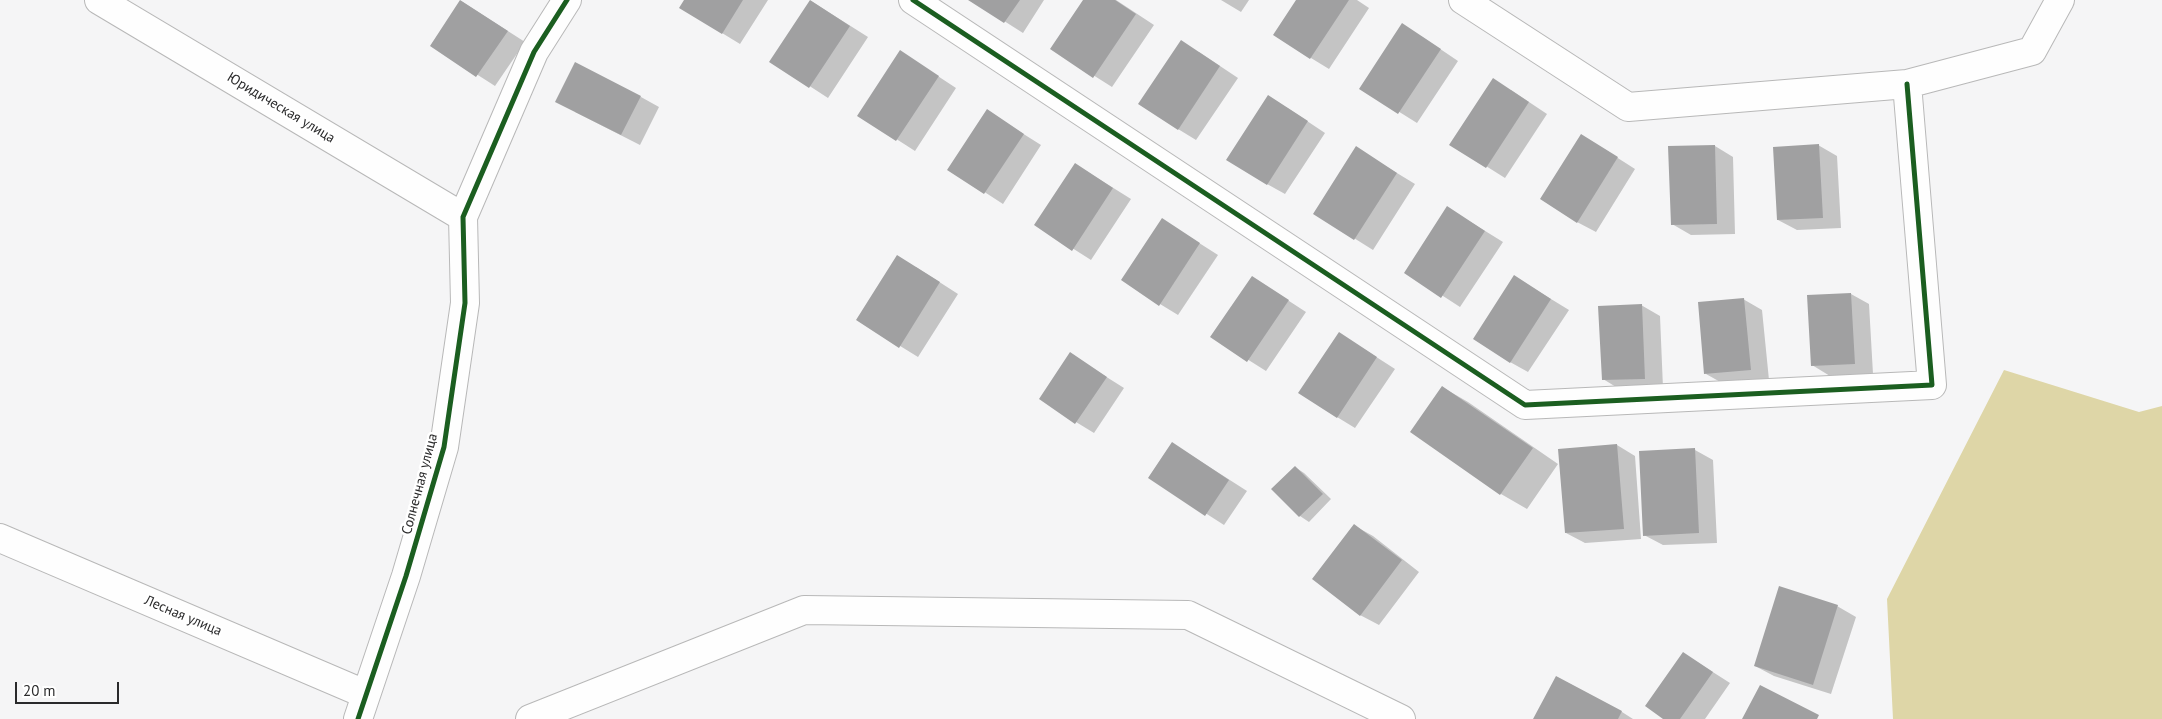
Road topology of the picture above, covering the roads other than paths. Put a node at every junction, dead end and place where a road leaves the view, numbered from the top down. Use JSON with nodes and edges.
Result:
{"nodes":[{"id":1,"x":99,"y":0,"type":"edge"},
{"id":2,"x":567,"y":0,"type":"edge"},
{"id":3,"x":913,"y":0,"type":"edge"},
{"id":4,"x":1463,"y":0,"type":"edge"},
{"id":5,"x":2060,"y":0,"type":"edge"},
{"id":6,"x":1906,"y":84,"type":"junction"},
{"id":7,"x":463,"y":217,"type":"junction"},
{"id":8,"x":0,"y":538,"type":"edge"},
{"id":9,"x":361,"y":706,"type":"edge"},
{"id":10,"x":530,"y":719,"type":"edge"},
{"id":11,"x":1401,"y":719,"type":"edge"}],
"edges":[{"from":1,"to":7,"type":"street","name":"Юридическая улица"},
{"from":2,"to":7,"type":"street"},
{"from":3,"to":6,"type":"street"},
{"from":4,"to":6,"type":"street"},
{"from":5,"to":6,"type":"street"},
{"from":7,"to":9,"type":"street","name":"Солнечная улица"},
{"from":8,"to":9,"type":"street","name":"Лесная улица"},
{"from":10,"to":11,"type":"street"}]}
